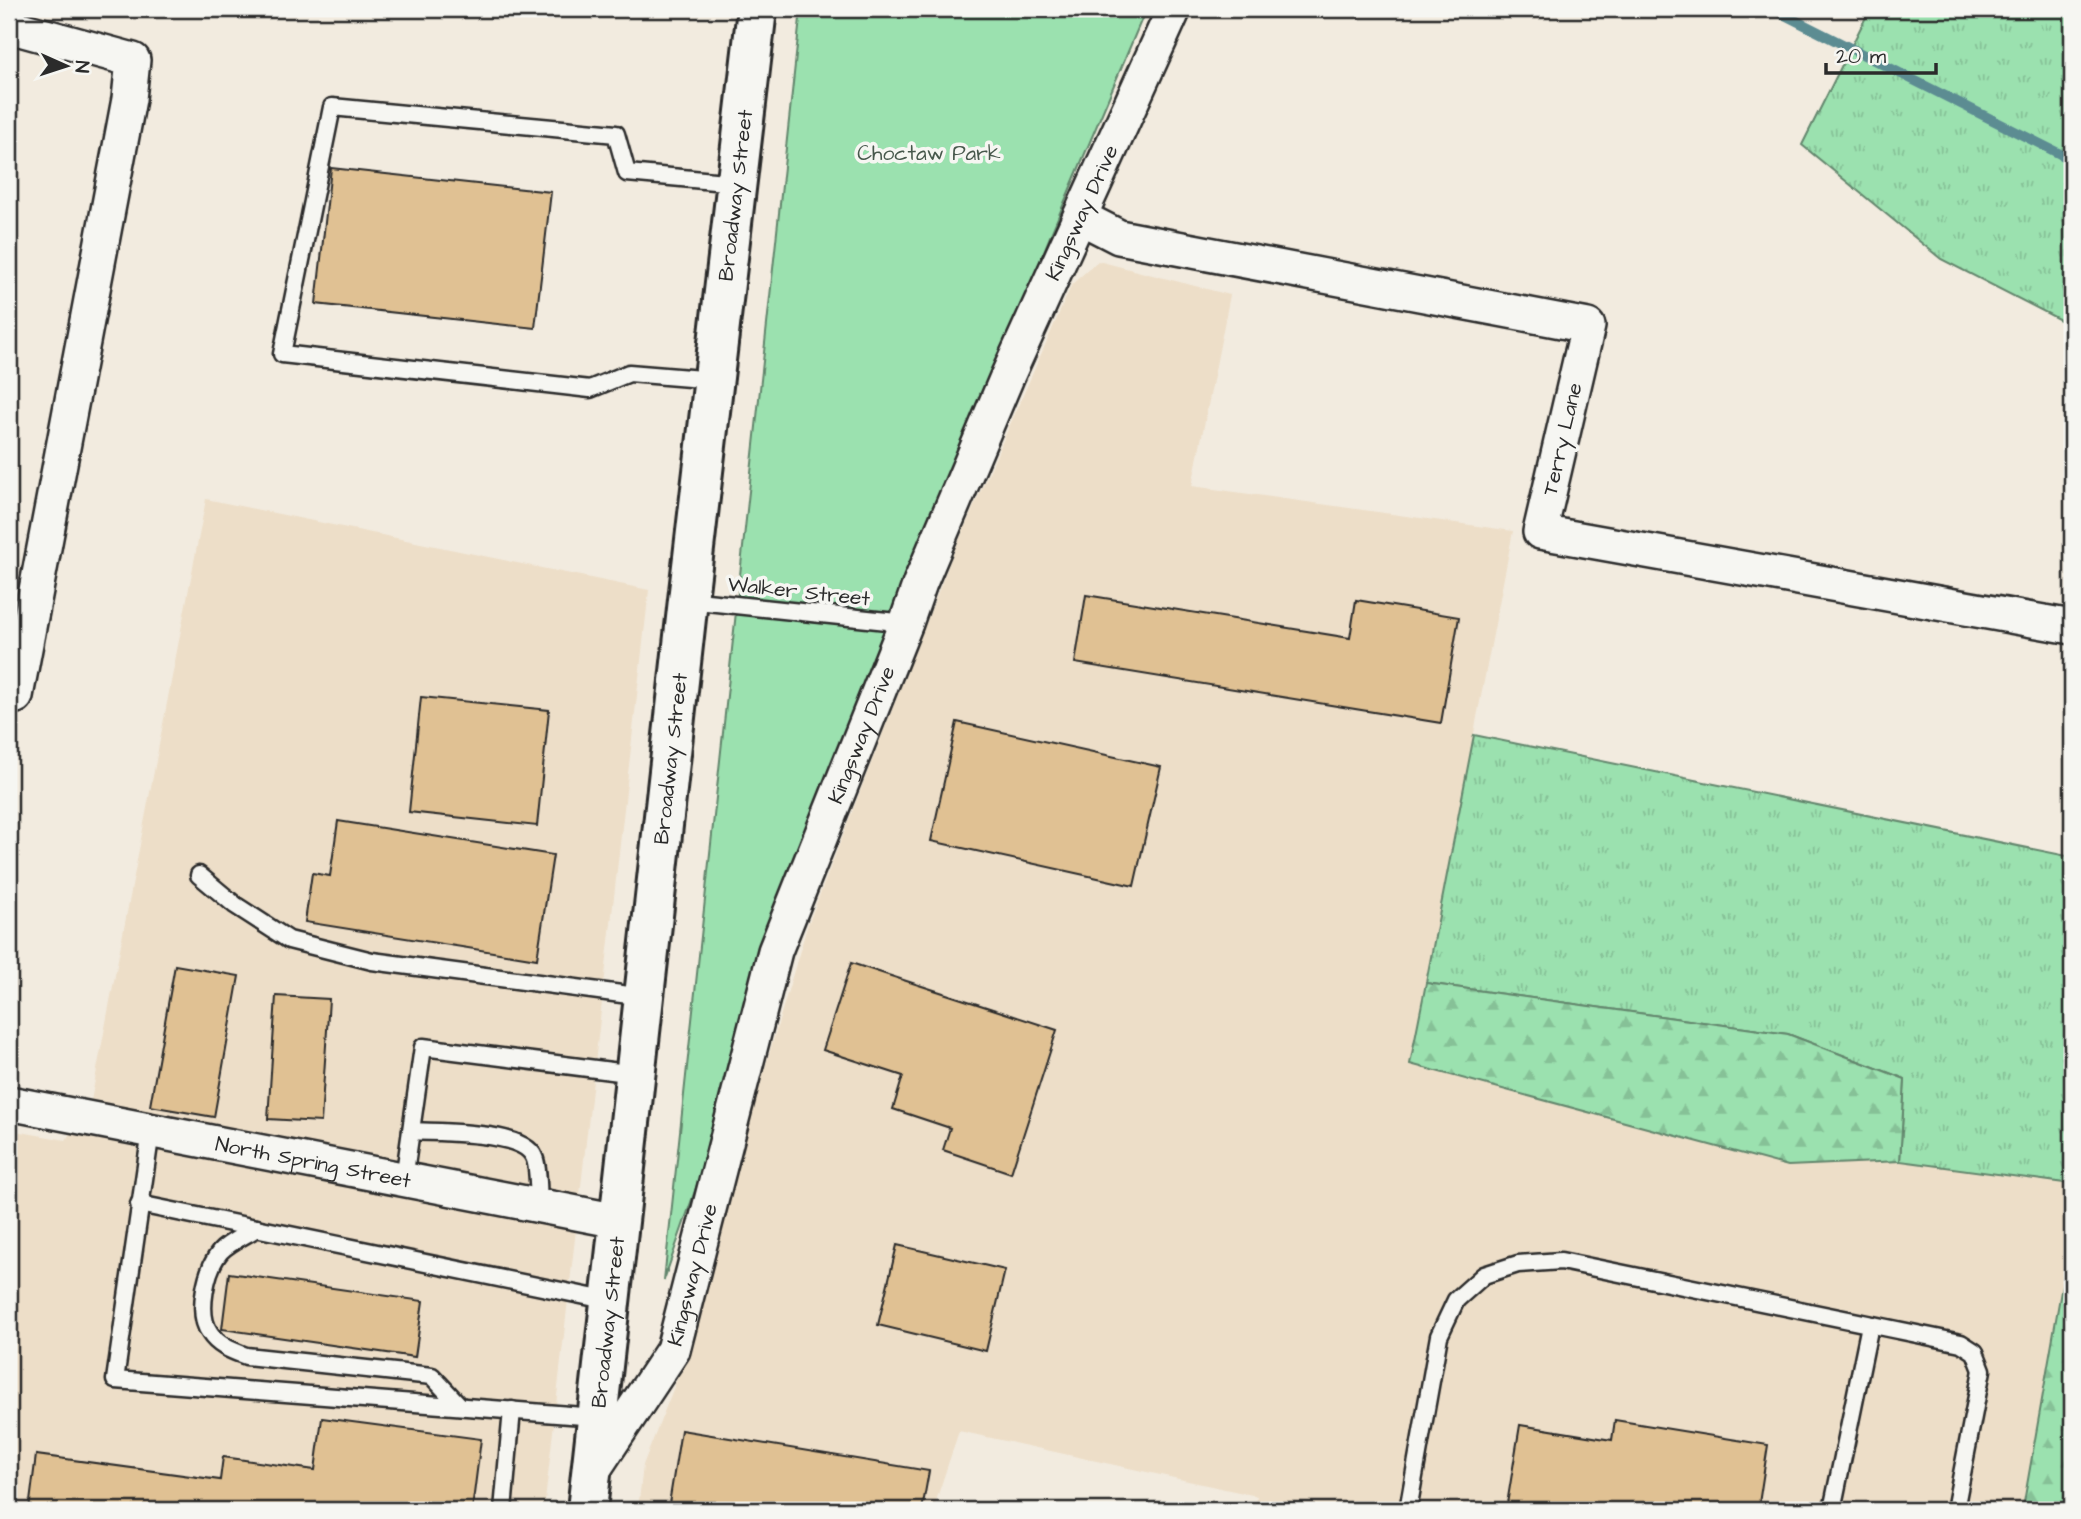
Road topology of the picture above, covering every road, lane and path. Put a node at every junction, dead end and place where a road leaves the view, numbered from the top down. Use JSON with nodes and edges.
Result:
{"nodes":[{"id":1,"x":1174,"y":9,"type":"edge"},
{"id":2,"x":756,"y":24,"type":"edge"},
{"id":3,"x":9,"y":26,"type":"edge"},
{"id":4,"x":736,"y":183,"type":"junction"},
{"id":5,"x":1080,"y":217,"type":"junction"},
{"id":6,"x":715,"y":380,"type":"junction"},
{"id":7,"x":688,"y":600,"type":"junction"},
{"id":8,"x":906,"y":623,"type":"junction"},
{"id":9,"x":2072,"y":627,"type":"edge"},
{"id":10,"x":9,"y":695,"type":"edge"},
{"id":11,"x":199,"y":875,"type":"dead end"},
{"id":12,"x":643,"y":997,"type":"junction"},
{"id":13,"x":635,"y":1074,"type":"junction"},
{"id":14,"x":9,"y":1103,"type":"edge"},
{"id":15,"x":151,"y":1131,"type":"junction"},
{"id":16,"x":411,"y":1131,"type":"junction"},
{"id":17,"x":404,"y":1179,"type":"junction"},
{"id":18,"x":139,"y":1205,"type":"junction"},
{"id":19,"x":539,"y":1205,"type":"junction"},
{"id":20,"x":618,"y":1221,"type":"junction"},
{"id":21,"x":257,"y":1228,"type":"junction"},
{"id":22,"x":610,"y":1301,"type":"junction"},
{"id":23,"x":1870,"y":1325,"type":"junction"},
{"id":24,"x":460,"y":1406,"type":"junction"},
{"id":25,"x":512,"y":1410,"type":"junction"},
{"id":26,"x":596,"y":1418,"type":"junction"},
{"id":27,"x":592,"y":1472,"type":"junction"},
{"id":28,"x":503,"y":1510,"type":"edge"},
{"id":29,"x":587,"y":1510,"type":"edge"},
{"id":30,"x":1408,"y":1510,"type":"edge"},
{"id":31,"x":1832,"y":1510,"type":"edge"},
{"id":32,"x":1955,"y":1510,"type":"edge"}],
"edges":[{"from":1,"to":5,"type":"street","name":"Kingsway Drive"},
{"from":2,"to":4,"type":"main road","name":"Broadway Street"},
{"from":3,"to":10,"type":"street"},
{"from":4,"to":6,"type":"main road","name":"Broadway Street"},
{"from":4,"to":6,"type":"lane"},
{"from":5,"to":8,"type":"street","name":"Kingsway Drive"},
{"from":5,"to":9,"type":"street","name":"Terry Lane"},
{"from":6,"to":7,"type":"main road","name":"Broadway Street"},
{"from":7,"to":8,"type":"lane","name":"Walker Street"},
{"from":7,"to":12,"type":"main road","name":"Broadway Street"},
{"from":8,"to":27,"type":"street","name":"Kingsway Drive"},
{"from":11,"to":12,"type":"lane"},
{"from":12,"to":13,"type":"main road","name":"Broadway Street"},
{"from":13,"to":16,"type":"lane"},
{"from":13,"to":20,"type":"main road","name":"Broadway Street"},
{"from":14,"to":15,"type":"street","name":"North Spring Street"},
{"from":15,"to":17,"type":"street","name":"North Spring Street"},
{"from":15,"to":18,"type":"lane"},
{"from":16,"to":17,"type":"lane"},
{"from":16,"to":19,"type":"lane"},
{"from":17,"to":19,"type":"street","name":"North Spring Street"},
{"from":18,"to":21,"type":"lane"},
{"from":18,"to":24,"type":"lane"},
{"from":19,"to":20,"type":"street","name":"North Spring Street"},
{"from":20,"to":22,"type":"main road","name":"Broadway Street"},
{"from":21,"to":22,"type":"lane"},
{"from":21,"to":24,"type":"lane"},
{"from":22,"to":26,"type":"main road","name":"Broadway Street"},
{"from":23,"to":30,"type":"lane"},
{"from":23,"to":31,"type":"lane"},
{"from":23,"to":32,"type":"lane"},
{"from":24,"to":25,"type":"lane"},
{"from":25,"to":26,"type":"lane"},
{"from":25,"to":28,"type":"lane"},
{"from":26,"to":27,"type":"main road","name":"Broadway Street"},
{"from":27,"to":29,"type":"main road","name":"Broadway Street"}]}
